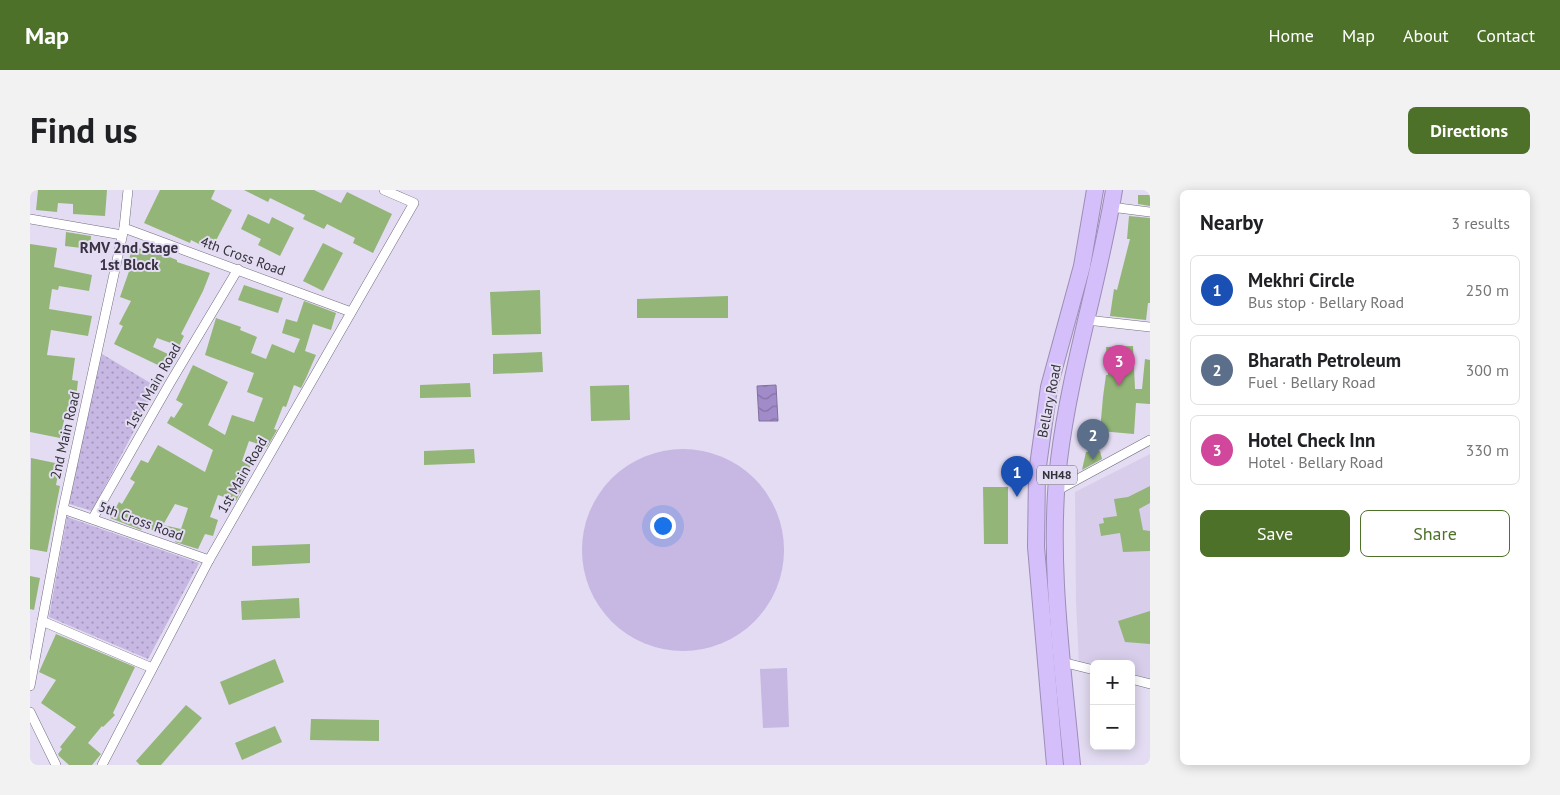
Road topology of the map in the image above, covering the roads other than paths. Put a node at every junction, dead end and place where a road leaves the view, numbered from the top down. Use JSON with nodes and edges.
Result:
{"nodes":[{"id":1,"x":128,"y":190,"type":"edge"},
{"id":2,"x":384,"y":190,"type":"edge"},
{"id":3,"x":1095,"y":190,"type":"edge"},
{"id":4,"x":1114,"y":190,"type":"edge"},
{"id":5,"x":1111,"y":207,"type":"junction"},
{"id":6,"x":1150,"y":212,"type":"edge"},
{"id":7,"x":30,"y":219,"type":"edge"},
{"id":8,"x":123,"y":231,"type":"junction"},
{"id":9,"x":238,"y":269,"type":"junction"},
{"id":10,"x":352,"y":312,"type":"junction"},
{"id":11,"x":1087,"y":320,"type":"junction"},
{"id":12,"x":1150,"y":327,"type":"edge"},
{"id":13,"x":1150,"y":440,"type":"edge"},
{"id":14,"x":1056,"y":491,"type":"junction"},
{"id":15,"x":63,"y":509,"type":"junction"},
{"id":16,"x":93,"y":518,"type":"junction"},
{"id":17,"x":209,"y":560,"type":"junction"},
{"id":18,"x":42,"y":621,"type":"junction"},
{"id":19,"x":1062,"y":662,"type":"junction"},
{"id":20,"x":152,"y":668,"type":"junction"},
{"id":21,"x":1090,"y":669,"type":"edge"},
{"id":22,"x":1135,"y":681,"type":"edge"},
{"id":23,"x":1150,"y":684,"type":"edge"},
{"id":24,"x":30,"y":686,"type":"edge"},
{"id":25,"x":30,"y":712,"type":"edge"},
{"id":26,"x":56,"y":765,"type":"edge"},
{"id":27,"x":102,"y":765,"type":"edge"},
{"id":28,"x":1055,"y":765,"type":"edge"},
{"id":29,"x":1072,"y":765,"type":"edge"}],
"edges":[{"from":1,"to":8,"type":"street","name":"2nd Main Road"},
{"from":2,"to":10,"type":"street","name":"1st Main Road"},
{"from":3,"to":28,"type":"highway","name":"Bellary Road","number":"NH48"},
{"from":4,"to":5,"type":"highway","name":"Bellary Road","number":"NH48"},
{"from":5,"to":6,"type":"street"},
{"from":5,"to":11,"type":"highway","name":"Bellary Road","number":"NH48"},
{"from":7,"to":8,"type":"street","name":"4th Cross Road"},
{"from":8,"to":9,"type":"street","name":"4th Cross Road"},
{"from":8,"to":15,"type":"street","name":"2nd Main Road"},
{"from":9,"to":10,"type":"street","name":"4th Cross Road"},
{"from":9,"to":16,"type":"street","name":"1st A Main Road"},
{"from":10,"to":17,"type":"street","name":"1st Main Road"},
{"from":11,"to":12,"type":"street"},
{"from":11,"to":14,"type":"highway","name":"Bellary Road","number":"NH48"},
{"from":13,"to":14,"type":"street"},
{"from":14,"to":19,"type":"highway","name":"Bellary Road","number":"NH48"},
{"from":15,"to":16,"type":"street","name":"5th Cross Road"},
{"from":15,"to":18,"type":"street","name":"2nd Main Road"},
{"from":16,"to":17,"type":"street","name":"5th Cross Road"},
{"from":17,"to":20,"type":"street","name":"1st Main Road"},
{"from":18,"to":20,"type":"street"},
{"from":18,"to":24,"type":"street","name":"2nd Main Road"},
{"from":19,"to":21,"type":"street"},
{"from":19,"to":29,"type":"highway","name":"Bellary Road","number":"NH48"},
{"from":20,"to":27,"type":"street","name":"1st Main Road"},
{"from":22,"to":23,"type":"street"},
{"from":25,"to":26,"type":"street"}]}
